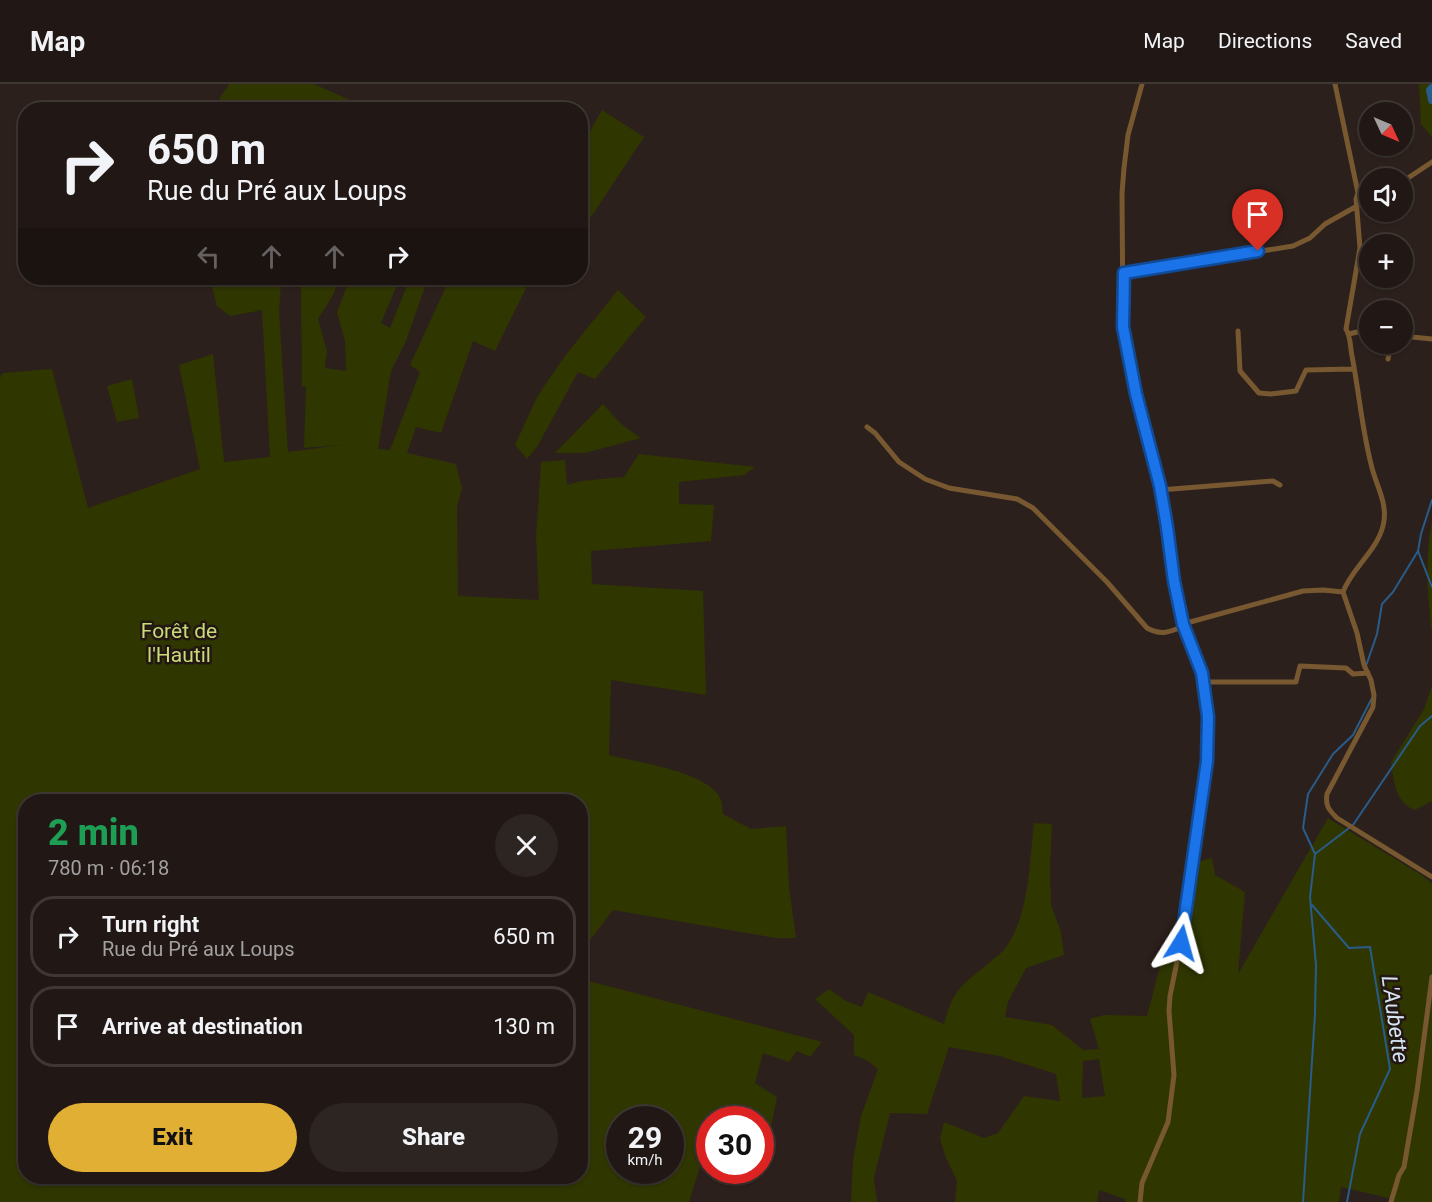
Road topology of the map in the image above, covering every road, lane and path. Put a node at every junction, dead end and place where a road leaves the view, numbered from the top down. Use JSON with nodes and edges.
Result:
{"nodes":[{"id":1,"x":1142,"y":84,"type":"edge"},
{"id":2,"x":1335,"y":84,"type":"edge"},
{"id":3,"x":1431,"y":163,"type":"edge"},
{"id":4,"x":1413,"y":175,"type":"edge"},
{"id":5,"x":1358,"y":194,"type":"joint"},
{"id":6,"x":1357,"y":206,"type":"junction"},
{"id":7,"x":1124,"y":274,"type":"junction"},
{"id":8,"x":1238,"y":331,"type":"dead end"},
{"id":9,"x":1359,"y":332,"type":"edge"},
{"id":10,"x":1349,"y":334,"type":"junction"},
{"id":11,"x":1413,"y":337,"type":"edge"},
{"id":12,"x":1432,"y":339,"type":"edge"},
{"id":13,"x":1389,"y":354,"type":"edge"},
{"id":14,"x":1388,"y":359,"type":"dead end"},
{"id":15,"x":1354,"y":369,"type":"junction"},
{"id":16,"x":867,"y":427,"type":"dead end"},
{"id":17,"x":1280,"y":484,"type":"dead end"},
{"id":18,"x":1160,"y":490,"type":"junction"},
{"id":19,"x":1343,"y":592,"type":"junction"},
{"id":20,"x":1183,"y":625,"type":"junction"},
{"id":21,"x":1368,"y":673,"type":"junction"},
{"id":22,"x":1204,"y":682,"type":"junction"},
{"id":23,"x":1432,"y":877,"type":"edge"},
{"id":24,"x":1432,"y":977,"type":"edge"},
{"id":25,"x":1140,"y":1202,"type":"edge"},
{"id":26,"x":1391,"y":1202,"type":"edge"}],
"edges":[{"from":1,"to":7,"type":"street"},
{"from":2,"to":5,"type":"street"},
{"from":3,"to":4,"type":"street"},
{"from":5,"to":6,"type":"street"},
{"from":6,"to":7,"type":"street"},
{"from":6,"to":10,"type":"street"},
{"from":7,"to":18,"type":"street"},
{"from":8,"to":15,"type":"street"},
{"from":9,"to":10,"type":"street"},
{"from":10,"to":15,"type":"street"},
{"from":11,"to":12,"type":"street"},
{"from":13,"to":14,"type":"street"},
{"from":15,"to":19,"type":"street"},
{"from":16,"to":20,"type":"street"},
{"from":17,"to":18,"type":"street"},
{"from":18,"to":20,"type":"street"},
{"from":19,"to":20,"type":"street"},
{"from":19,"to":21,"type":"street"},
{"from":20,"to":22,"type":"street"},
{"from":21,"to":22,"type":"street"},
{"from":21,"to":23,"type":"street"},
{"from":22,"to":25,"type":"street"},
{"from":24,"to":26,"type":"street"}]}
